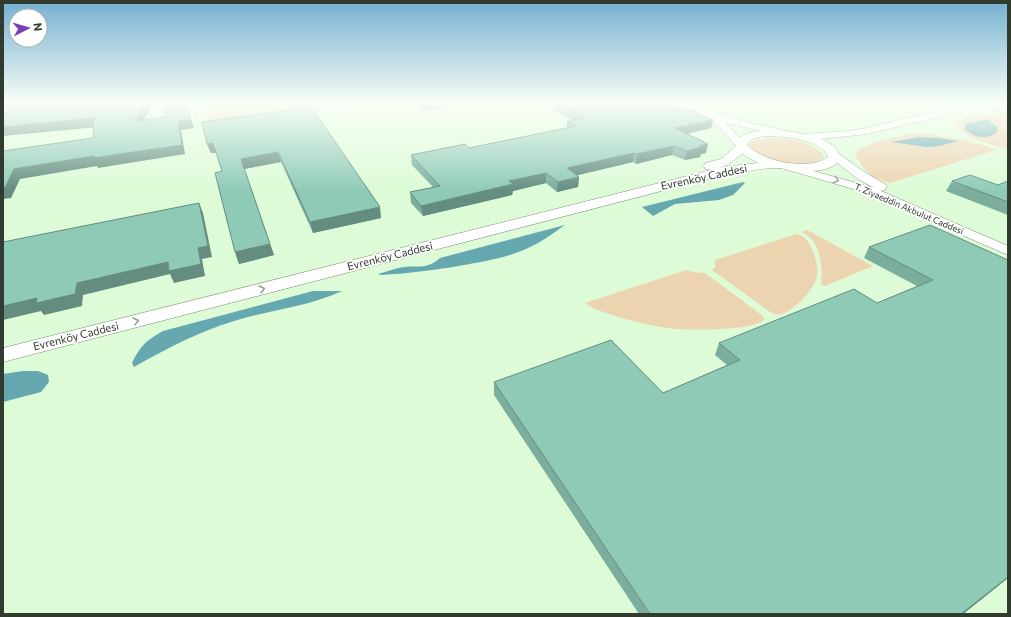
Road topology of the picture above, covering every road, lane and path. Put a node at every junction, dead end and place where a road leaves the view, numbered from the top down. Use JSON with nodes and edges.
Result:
{"nodes":[{"id":1,"x":730,"y":133,"type":"edge"},
{"id":2,"x":779,"y":133,"type":"edge"},
{"id":3,"x":851,"y":133,"type":"edge"},
{"id":4,"x":882,"y":133,"type":"edge"},
{"id":5,"x":790,"y":135,"type":"junction"},
{"id":6,"x":742,"y":146,"type":"junction"},
{"id":7,"x":839,"y":150,"type":"junction"},
{"id":8,"x":781,"y":165,"type":"junction"},
{"id":9,"x":1008,"y":242,"type":"edge"},
{"id":10,"x":1008,"y":251,"type":"edge"},
{"id":11,"x":3,"y":342,"type":"edge"},
{"id":12,"x":3,"y":355,"type":"edge"}],
"edges":[{"from":1,"to":6,"type":"street"},
{"from":2,"to":5,"type":"street"},
{"from":3,"to":5,"type":"main road"},
{"from":4,"to":7,"type":"main road"},
{"from":5,"to":6,"type":"main road","name":"Evrenköy Caddesi"},
{"from":5,"to":7,"type":"main road"},
{"from":6,"to":8,"type":"main road"},
{"from":6,"to":11,"type":"main road","name":"Evrenköy Caddesi"},
{"from":7,"to":8,"type":"main road"},
{"from":7,"to":9,"type":"street","name":"T. Ziyaeddin Akbulut Caddesi"},
{"from":8,"to":10,"type":"street","name":"T. Ziyaeddin Akbulut Caddesi","one_way":true},
{"from":12,"to":8,"type":"main road","name":"Evrenköy Caddesi","one_way":true}]}
